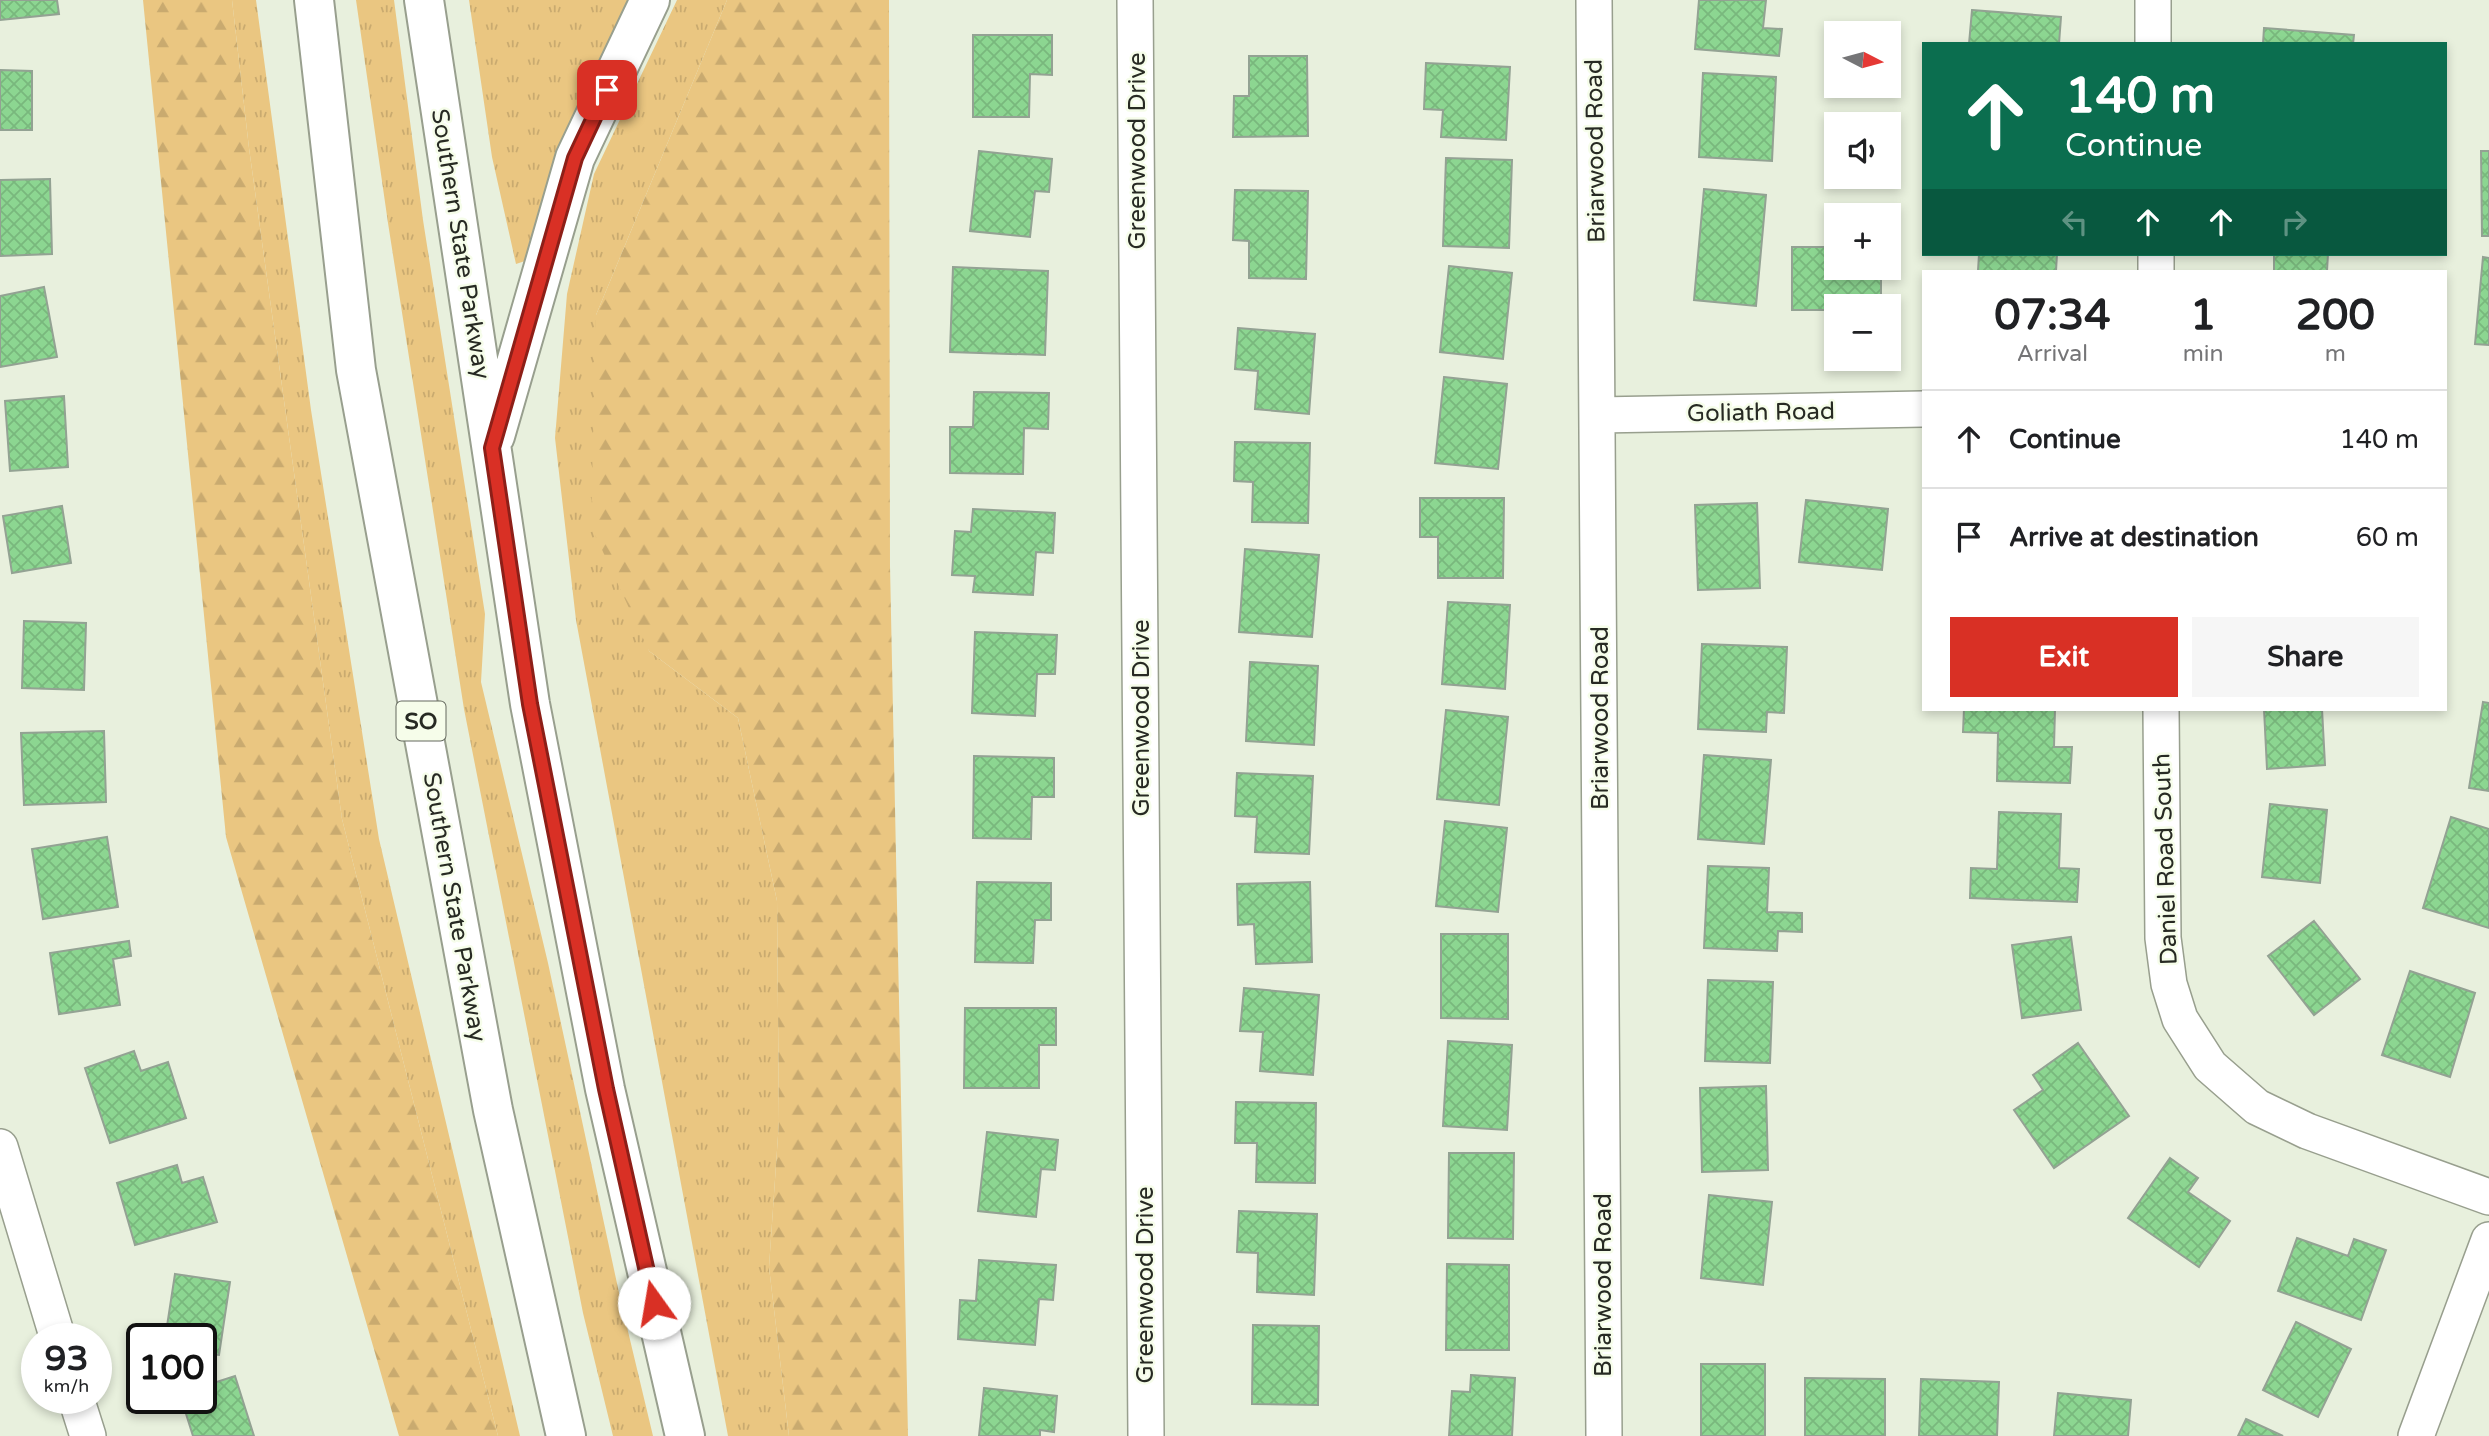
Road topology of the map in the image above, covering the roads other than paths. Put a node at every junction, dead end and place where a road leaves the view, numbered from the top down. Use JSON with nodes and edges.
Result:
{"nodes":[{"id":1,"x":314,"y":0,"type":"edge"},
{"id":2,"x":424,"y":0,"type":"edge"},
{"id":3,"x":650,"y":0,"type":"edge"},
{"id":4,"x":1135,"y":0,"type":"edge"},
{"id":5,"x":1594,"y":0,"type":"edge"},
{"id":6,"x":2152,"y":0,"type":"edge"},
{"id":7,"x":2153,"y":42,"type":"edge"},
{"id":8,"x":1922,"y":409,"type":"edge"},
{"id":9,"x":1598,"y":415,"type":"junction"},
{"id":10,"x":492,"y":448,"type":"junction"},
{"id":11,"x":2161,"y":711,"type":"edge"},
{"id":12,"x":0,"y":1147,"type":"edge"},
{"id":13,"x":2489,"y":1197,"type":"edge"},
{"id":14,"x":2489,"y":1240,"type":"edge"},
{"id":15,"x":53,"y":1323,"type":"edge"},
{"id":16,"x":81,"y":1414,"type":"edge"},
{"id":17,"x":88,"y":1436,"type":"edge"},
{"id":18,"x":566,"y":1436,"type":"edge"},
{"id":19,"x":685,"y":1436,"type":"edge"},
{"id":20,"x":1146,"y":1436,"type":"edge"},
{"id":21,"x":1604,"y":1436,"type":"edge"},
{"id":22,"x":2416,"y":1436,"type":"edge"}],
"edges":[{"from":1,"to":18,"type":"highway","name":"Southern State Parkway","number":"SO"},
{"from":2,"to":10,"type":"highway","name":"Southern State Parkway"},
{"from":3,"to":10,"type":"highway"},
{"from":4,"to":20,"type":"street","name":"Greenwood Drive"},
{"from":5,"to":9,"type":"street","name":"Briarwood Road"},
{"from":6,"to":7,"type":"street"},
{"from":8,"to":9,"type":"street","name":"Goliath Road"},
{"from":9,"to":21,"type":"street","name":"Briarwood Road"},
{"from":10,"to":19,"type":"highway","name":"Southern State Parkway"},
{"from":11,"to":13,"type":"street","name":"Daniel Road South"},
{"from":12,"to":15,"type":"street"},
{"from":14,"to":22,"type":"street"},
{"from":16,"to":17,"type":"street"}]}
